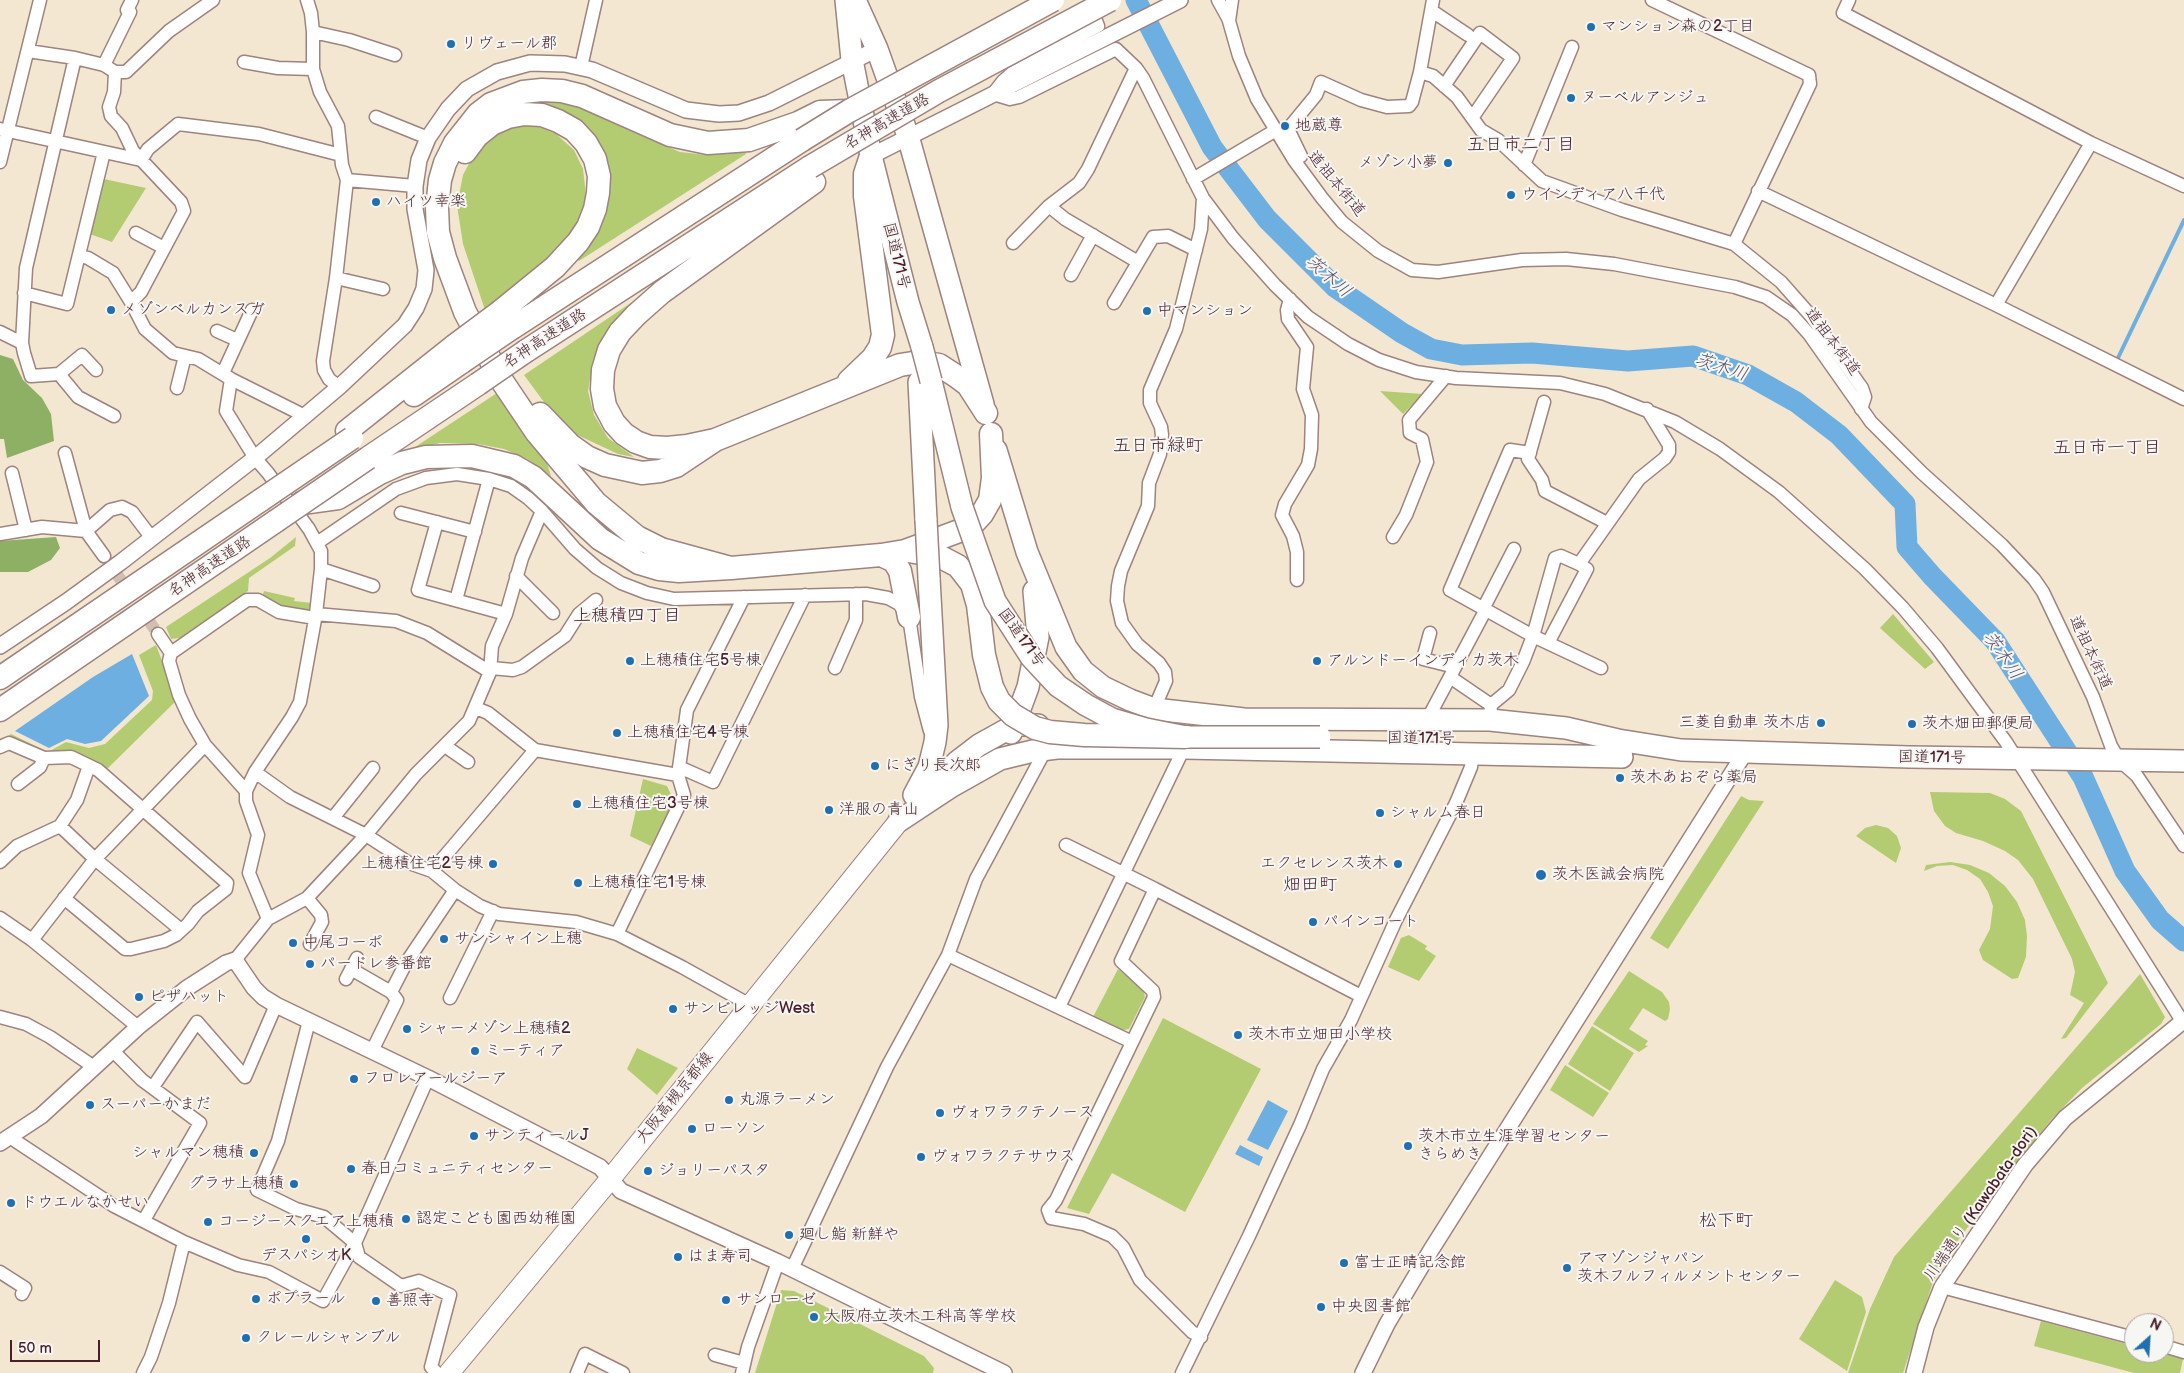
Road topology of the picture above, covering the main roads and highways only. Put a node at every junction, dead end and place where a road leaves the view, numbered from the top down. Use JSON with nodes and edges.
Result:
{"nodes":[{"id":1,"x":846,"y":0,"type":"edge"},
{"id":2,"x":855,"y":0,"type":"edge"},
{"id":3,"x":1054,"y":0,"type":"edge"},
{"id":4,"x":1110,"y":0,"type":"edge"},
{"id":5,"x":800,"y":132,"type":"junction"},
{"id":6,"x":871,"y":156,"type":"junction"},
{"id":7,"x":812,"y":175,"type":"junction"},
{"id":8,"x":506,"y":319,"type":"junction"},
{"id":9,"x":925,"y":381,"type":"junction"},
{"id":10,"x":842,"y":389,"type":"junction"},
{"id":11,"x":988,"y":423,"type":"junction"},
{"id":12,"x":715,"y":440,"type":"junction"},
{"id":13,"x":373,"y":466,"type":"junction"},
{"id":14,"x":905,"y":550,"type":"junction"},
{"id":15,"x":1027,"y":552,"type":"junction"},
{"id":16,"x":881,"y":555,"type":"junction"},
{"id":17,"x":731,"y":568,"type":"junction"},
{"id":18,"x":909,"y":617,"type":"road end"},
{"id":19,"x":0,"y":678,"type":"edge"},
{"id":20,"x":0,"y":710,"type":"edge"},
{"id":21,"x":1244,"y":719,"type":"junction"},
{"id":22,"x":1015,"y":725,"type":"junction"},
{"id":23,"x":1185,"y":742,"type":"junction"},
{"id":24,"x":1681,"y":750,"type":"junction"},
{"id":25,"x":1622,"y":757,"type":"junction"},
{"id":26,"x":1000,"y":759,"type":"junction"},
{"id":27,"x":2184,"y":762,"type":"edge"},
{"id":28,"x":899,"y":821,"type":"junction"},
{"id":29,"x":449,"y":1373,"type":"edge"}],
"edges":[{"from":1,"to":6,"type":"highway","name":"国道171号"},
{"from":2,"to":11,"type":"highway","name":"国道171号"},
{"from":3,"to":5,"type":"highway","name":"名神高速道路","bridge":true},
{"from":4,"to":7,"type":"highway","name":"名神高速道路","bridge":true},
{"from":5,"to":8,"type":"highway","name":"名神高速道路"},
{"from":5,"to":17,"type":"highway"},
{"from":6,"to":9,"type":"highway","name":"国道171号","bridge":true},
{"from":6,"to":10,"type":"highway"},
{"from":7,"to":12,"type":"highway"},
{"from":7,"to":13,"type":"highway","name":"名神高速道路","bridge":true},
{"from":8,"to":12,"type":"highway"},
{"from":8,"to":19,"type":"highway","name":"名神高速道路","bridge":true},
{"from":9,"to":23,"type":"highway","name":"国道171号","bridge":true},
{"from":9,"to":28,"type":"highway","bridge":true},
{"from":10,"to":11,"type":"highway"},
{"from":10,"to":12,"type":"highway"},
{"from":11,"to":14,"type":"highway"},
{"from":11,"to":15,"type":"highway","name":"国道171号"},
{"from":13,"to":17,"type":"highway"},
{"from":13,"to":20,"type":"highway","name":"名神高速道路","bridge":true},
{"from":14,"to":16,"type":"highway"},
{"from":14,"to":23,"type":"highway","bridge":true},
{"from":15,"to":21,"type":"highway","name":"国道171号"},
{"from":15,"to":22,"type":"highway"},
{"from":16,"to":17,"type":"highway"},
{"from":16,"to":18,"type":"highway"},
{"from":21,"to":22,"type":"highway"},
{"from":21,"to":24,"type":"highway","name":"国道171号"},
{"from":22,"to":26,"type":"highway"},
{"from":22,"to":28,"type":"highway"},
{"from":23,"to":25,"type":"highway"},
{"from":23,"to":25,"type":"highway","name":"国道171号","bridge":true},
{"from":23,"to":26,"type":"highway"},
{"from":24,"to":25,"type":"highway","name":"国道171号"},
{"from":24,"to":27,"type":"highway","name":"国道171号"},
{"from":26,"to":28,"type":"highway"},
{"from":28,"to":29,"type":"main road","name":"大阪高槻京都線"}]}
